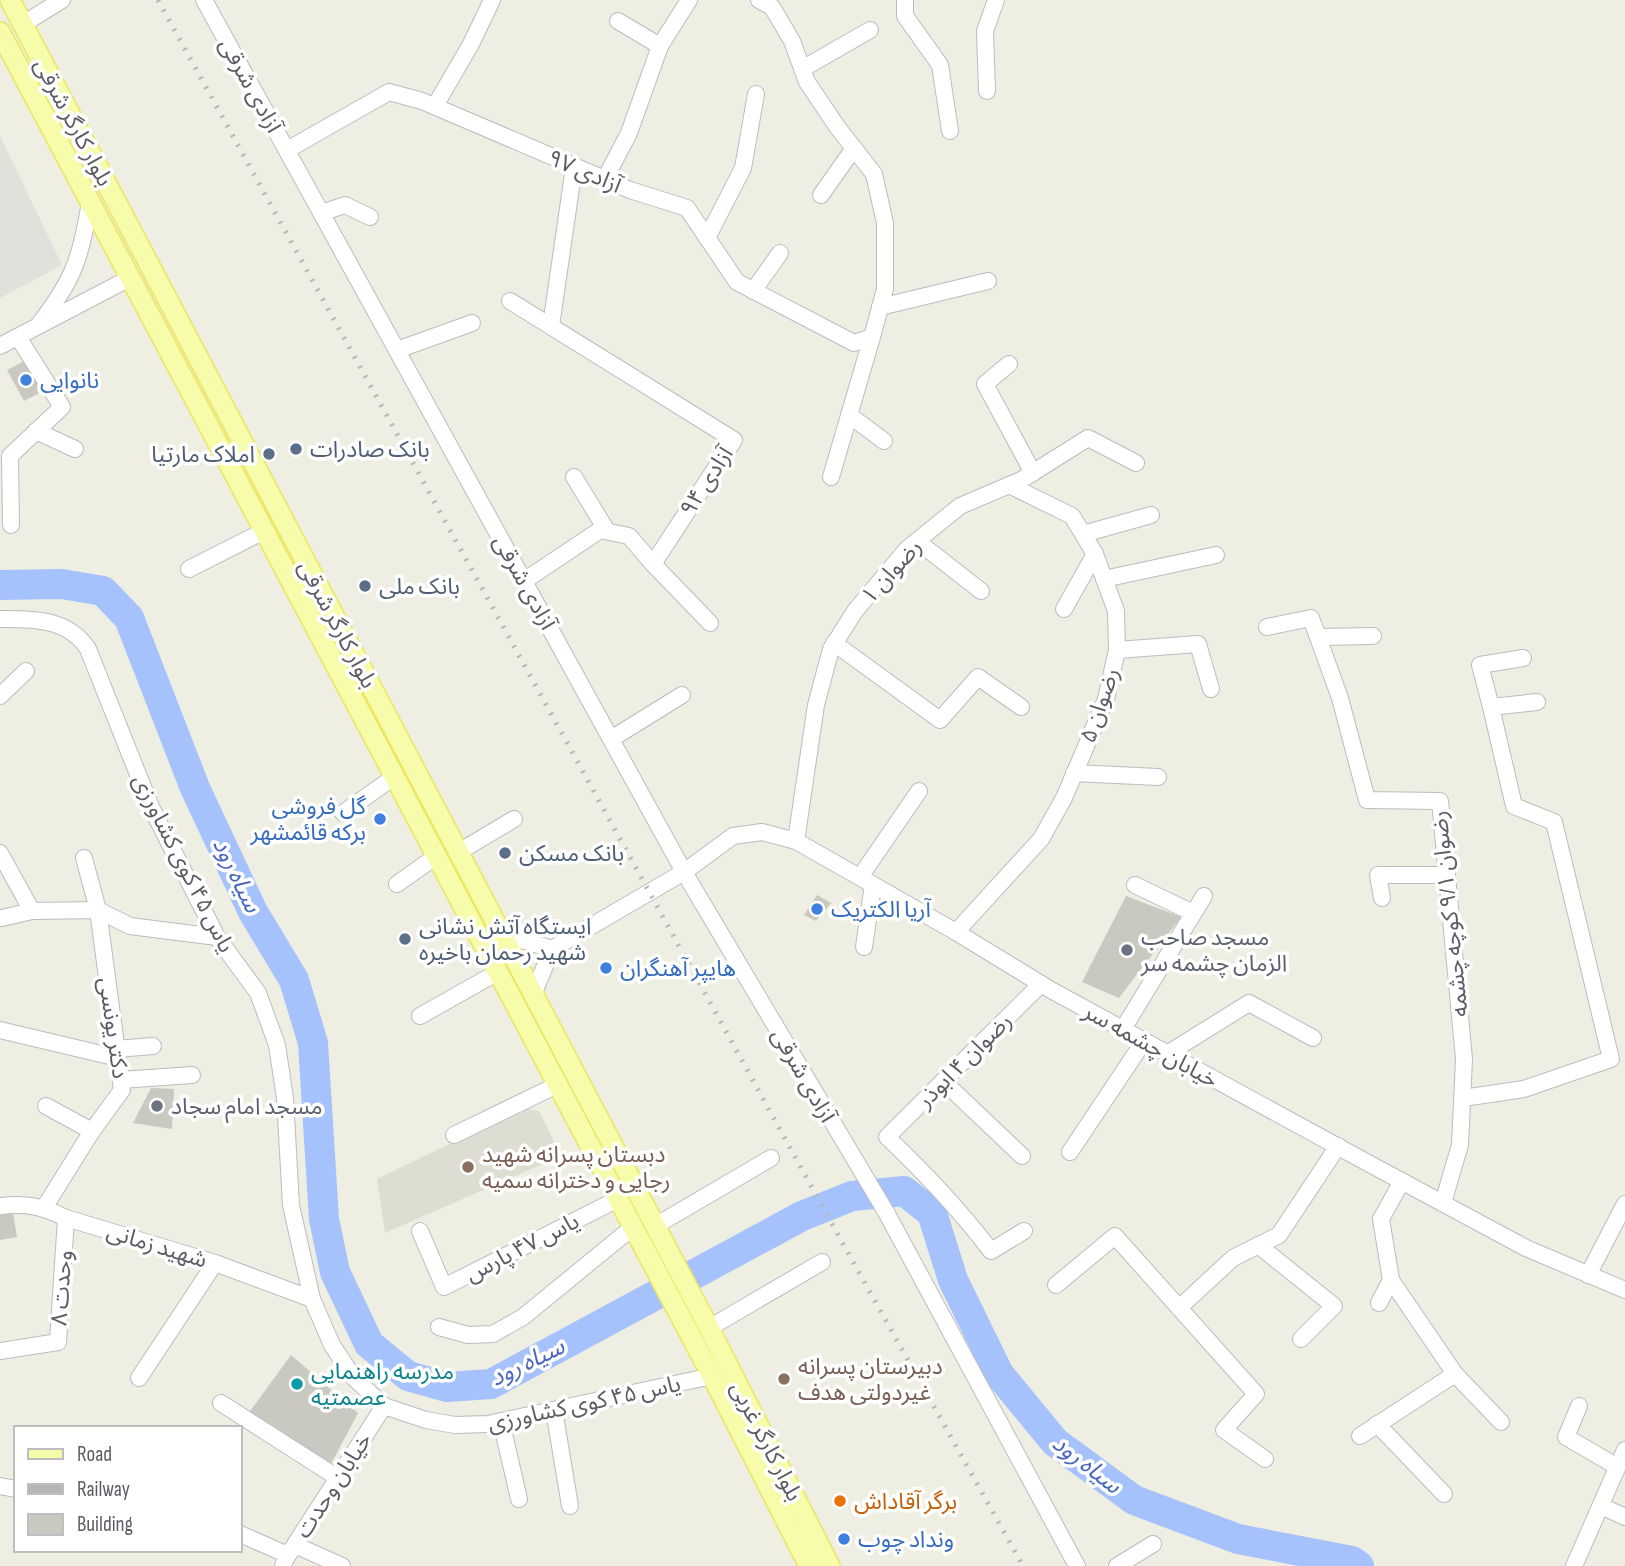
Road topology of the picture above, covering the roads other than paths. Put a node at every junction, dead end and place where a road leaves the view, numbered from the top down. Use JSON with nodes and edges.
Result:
{"nodes":[{"id":1,"x":10,"y":0,"type":"edge"},
{"id":2,"x":62,"y":0,"type":"edge"},
{"id":3,"x":204,"y":0,"type":"edge"},
{"id":4,"x":492,"y":0,"type":"edge"},
{"id":5,"x":689,"y":0,"type":"edge"},
{"id":6,"x":905,"y":0,"type":"edge"},
{"id":7,"x":996,"y":0,"type":"edge"},
{"id":8,"x":770,"y":2,"type":"edge"},
{"id":9,"x":618,"y":21,"type":"dead end"},
{"id":10,"x":23,"y":24,"type":"junction"},
{"id":11,"x":870,"y":30,"type":"dead end"},
{"id":12,"x":0,"y":32,"type":"edge"},
{"id":13,"x":660,"y":46,"type":"junction"},
{"id":14,"x":802,"y":69,"type":"junction"},
{"id":15,"x":987,"y":91,"type":"dead end"},
{"id":16,"x":756,"y":94,"type":"dead end"},
{"id":17,"x":435,"y":106,"type":"junction"},
{"id":18,"x":950,"y":131,"type":"dead end"},
{"id":19,"x":853,"y":148,"type":"junction"},
{"id":20,"x":287,"y":150,"type":"junction"},
{"id":21,"x":574,"y":167,"type":"junction"},
{"id":22,"x":605,"y":179,"type":"junction"},
{"id":23,"x":821,"y":195,"type":"dead end"},
{"id":24,"x":90,"y":202,"type":"junction"},
{"id":25,"x":321,"y":213,"type":"junction"},
{"id":26,"x":370,"y":218,"type":"dead end"},
{"id":27,"x":707,"y":238,"type":"junction"},
{"id":28,"x":780,"y":253,"type":"dead end"},
{"id":29,"x":130,"y":278,"type":"junction"},
{"id":30,"x":988,"y":281,"type":"dead end"},
{"id":31,"x":753,"y":290,"type":"junction"},
{"id":32,"x":510,"y":301,"type":"dead end"},
{"id":33,"x":880,"y":307,"type":"junction"},
{"id":34,"x":472,"y":323,"type":"dead end"},
{"id":35,"x":551,"y":326,"type":"junction"},
{"id":36,"x":36,"y":328,"type":"junction"},
{"id":37,"x":18,"y":337,"type":"junction"},
{"id":38,"x":872,"y":337,"type":"junction"},
{"id":39,"x":0,"y":346,"type":"edge"},
{"id":40,"x":397,"y":349,"type":"junction"},
{"id":41,"x":1009,"y":364,"type":"dead end"},
{"id":42,"x":849,"y":415,"type":"junction"},
{"id":43,"x":36,"y":431,"type":"junction"},
{"id":44,"x":884,"y":441,"type":"dead end"},
{"id":45,"x":75,"y":449,"type":"dead end"},
{"id":46,"x":1136,"y":463,"type":"dead end"},
{"id":47,"x":5,"y":467,"type":"edge"},
{"id":48,"x":1033,"y":473,"type":"junction"},
{"id":49,"x":574,"y":477,"type":"dead end"},
{"id":50,"x":831,"y":477,"type":"dead end"},
{"id":51,"x":1009,"y":485,"type":"junction"},
{"id":52,"x":1151,"y":515,"type":"dead end"},
{"id":53,"x":11,"y":525,"type":"dead end"},
{"id":54,"x":264,"y":531,"type":"junction"},
{"id":55,"x":607,"y":531,"type":"junction"},
{"id":56,"x":1083,"y":534,"type":"junction"},
{"id":57,"x":916,"y":541,"type":"junction"},
{"id":58,"x":1095,"y":554,"type":"junction"},
{"id":59,"x":1216,"y":555,"type":"dead end"},
{"id":60,"x":653,"y":564,"type":"junction"},
{"id":61,"x":189,"y":569,"type":"dead end"},
{"id":62,"x":1104,"y":579,"type":"junction"},
{"id":63,"x":524,"y":581,"type":"junction"},
{"id":64,"x":981,"y":591,"type":"dead end"},
{"id":65,"x":1064,"y":609,"type":"dead end"},
{"id":66,"x":0,"y":619,"type":"edge"},
{"id":67,"x":710,"y":622,"type":"dead end"},
{"id":68,"x":1267,"y":626,"type":"dead end"},
{"id":69,"x":1374,"y":636,"type":"dead end"},
{"id":70,"x":1318,"y":637,"type":"junction"},
{"id":71,"x":834,"y":643,"type":"junction"},
{"id":72,"x":1117,"y":650,"type":"junction"},
{"id":73,"x":1523,"y":659,"type":"dead end"},
{"id":74,"x":26,"y":671,"type":"dead end"},
{"id":75,"x":365,"y":676,"type":"junction"},
{"id":76,"x":346,"y":687,"type":"junction"},
{"id":77,"x":1211,"y":689,"type":"dead end"},
{"id":78,"x":682,"y":695,"type":"dead end"},
{"id":79,"x":0,"y":696,"type":"edge"},
{"id":80,"x":1536,"y":702,"type":"dead end"},
{"id":81,"x":1021,"y":707,"type":"dead end"},
{"id":82,"x":1491,"y":707,"type":"junction"},
{"id":83,"x":611,"y":739,"type":"junction"},
{"id":84,"x":1074,"y":773,"type":"junction"},
{"id":85,"x":394,"y":777,"type":"junction"},
{"id":86,"x":1158,"y":777,"type":"dead end"},
{"id":87,"x":919,"y":790,"type":"dead end"},
{"id":88,"x":344,"y":813,"type":"dead end"},
{"id":89,"x":514,"y":819,"type":"dead end"},
{"id":90,"x":796,"y":841,"type":"junction"},
{"id":91,"x":0,"y":853,"type":"edge"},
{"id":92,"x":457,"y":853,"type":"junction"},
{"id":93,"x":435,"y":857,"type":"junction"},
{"id":94,"x":84,"y":858,"type":"dead end"},
{"id":95,"x":684,"y":872,"type":"junction"},
{"id":96,"x":1447,"y":875,"type":"junction"},
{"id":97,"x":867,"y":881,"type":"junction"},
{"id":98,"x":397,"y":884,"type":"dead end"},
{"id":99,"x":1135,"y":885,"type":"dead end"},
{"id":100,"x":1204,"y":896,"type":"dead end"},
{"id":101,"x":1382,"y":898,"type":"dead end"},
{"id":102,"x":98,"y":910,"type":"junction"},
{"id":103,"x":32,"y":911,"type":"junction"},
{"id":104,"x":1194,"y":914,"type":"junction"},
{"id":105,"x":2,"y":918,"type":"dead end"},
{"id":106,"x":956,"y":932,"type":"junction"},
{"id":107,"x":501,"y":934,"type":"junction"},
{"id":108,"x":217,"y":937,"type":"junction"},
{"id":109,"x":864,"y":947,"type":"dead end"},
{"id":110,"x":552,"y":949,"type":"junction"},
{"id":111,"x":498,"y":972,"type":"junction"},
{"id":112,"x":1041,"y":984,"type":"junction"},
{"id":113,"x":533,"y":995,"type":"junction"},
{"id":114,"x":420,"y":1016,"type":"dead end"},
{"id":115,"x":1123,"y":1029,"type":"junction"},
{"id":116,"x":0,"y":1030,"type":"edge"},
{"id":117,"x":1313,"y":1038,"type":"dead end"},
{"id":118,"x":1144,"y":1041,"type":"junction"},
{"id":119,"x":153,"y":1046,"type":"dead end"},
{"id":120,"x":117,"y":1054,"type":"junction"},
{"id":121,"x":1167,"y":1054,"type":"junction"},
{"id":122,"x":192,"y":1075,"type":"dead end"},
{"id":123,"x":121,"y":1080,"type":"junction"},
{"id":124,"x":943,"y":1081,"type":"junction"},
{"id":125,"x":557,"y":1085,"type":"junction"},
{"id":126,"x":1462,"y":1098,"type":"junction"},
{"id":127,"x":46,"y":1106,"type":"dead end"},
{"id":128,"x":92,"y":1131,"type":"junction"},
{"id":129,"x":454,"y":1135,"type":"dead end"},
{"id":130,"x":1338,"y":1146,"type":"junction"},
{"id":131,"x":1070,"y":1152,"type":"dead end"},
{"id":132,"x":1022,"y":1156,"type":"dead end"},
{"id":133,"x":771,"y":1158,"type":"dead end"},
{"id":134,"x":1402,"y":1181,"type":"junction"},
{"id":135,"x":618,"y":1199,"type":"junction"},
{"id":136,"x":1443,"y":1203,"type":"junction"},
{"id":137,"x":1625,"y":1205,"type":"edge"},
{"id":138,"x":0,"y":1206,"type":"edge"},
{"id":139,"x":44,"y":1208,"type":"junction"},
{"id":140,"x":66,"y":1217,"type":"junction"},
{"id":141,"x":654,"y":1226,"type":"junction"},
{"id":142,"x":633,"y":1227,"type":"junction"},
{"id":143,"x":420,"y":1231,"type":"dead end"},
{"id":144,"x":1024,"y":1231,"type":"dead end"},
{"id":145,"x":1258,"y":1245,"type":"junction"},
{"id":146,"x":658,"y":1253,"type":"junction"},
{"id":147,"x":822,"y":1262,"type":"dead end"},
{"id":148,"x":215,"y":1263,"type":"junction"},
{"id":149,"x":1588,"y":1275,"type":"junction"},
{"id":150,"x":1391,"y":1280,"type":"junction"},
{"id":151,"x":1056,"y":1285,"type":"dead end"},
{"id":152,"x":1625,"y":1290,"type":"edge"},
{"id":153,"x":312,"y":1299,"type":"junction"},
{"id":154,"x":1380,"y":1303,"type":"dead end"},
{"id":155,"x":1179,"y":1308,"type":"junction"},
{"id":156,"x":699,"y":1324,"type":"junction"},
{"id":157,"x":439,"y":1327,"type":"dead end"},
{"id":158,"x":1301,"y":1339,"type":"dead end"},
{"id":159,"x":0,"y":1352,"type":"edge"},
{"id":160,"x":1455,"y":1374,"type":"junction"},
{"id":161,"x":712,"y":1376,"type":"junction"},
{"id":162,"x":139,"y":1378,"type":"dead end"},
{"id":163,"x":221,"y":1403,"type":"dead end"},
{"id":164,"x":384,"y":1406,"type":"junction"},
{"id":165,"x":1579,"y":1406,"type":"dead end"},
{"id":166,"x":554,"y":1410,"type":"junction"},
{"id":167,"x":501,"y":1422,"type":"junction"},
{"id":168,"x":1501,"y":1422,"type":"dead end"},
{"id":169,"x":1377,"y":1424,"type":"junction"},
{"id":170,"x":1360,"y":1436,"type":"dead end"},
{"id":171,"x":1265,"y":1459,"type":"dead end"},
{"id":172,"x":1621,"y":1459,"type":"edge"},
{"id":173,"x":338,"y":1478,"type":"junction"},
{"id":174,"x":1444,"y":1493,"type":"dead end"},
{"id":175,"x":519,"y":1499,"type":"dead end"},
{"id":176,"x":570,"y":1506,"type":"dead end"},
{"id":177,"x":1601,"y":1506,"type":"junction"},
{"id":178,"x":1625,"y":1517,"type":"edge"},
{"id":179,"x":242,"y":1535,"type":"edge"},
{"id":180,"x":1153,"y":1544,"type":"dead end"},
{"id":181,"x":289,"y":1555,"type":"edge"},
{"id":182,"x":804,"y":1565,"type":"edge"},
{"id":183,"x":342,"y":1566,"type":"edge"},
{"id":184,"x":830,"y":1566,"type":"edge"},
{"id":185,"x":1077,"y":1566,"type":"edge"},
{"id":186,"x":1117,"y":1566,"type":"edge"},
{"id":187,"x":1574,"y":1566,"type":"edge"}],
"edges":[{"from":1,"to":10,"type":"main road","name":"بلوار کارگر شرقی"},
{"from":2,"to":10,"type":"street"},
{"from":3,"to":20,"type":"street","name":"آزادی شرقی"},
{"from":4,"to":17,"type":"street"},
{"from":5,"to":13,"type":"street"},
{"from":6,"to":18,"type":"street"},
{"from":7,"to":15,"type":"street"},
{"from":8,"to":14,"type":"street"},
{"from":9,"to":13,"type":"street"},
{"from":10,"to":75,"type":"main road","name":"بلوار کارگر شرقی"},
{"from":11,"to":14,"type":"street"},
{"from":12,"to":24,"type":"main road","name":"بلوار کارگر شرقی"},
{"from":13,"to":22,"type":"street"},
{"from":14,"to":19,"type":"street"},
{"from":16,"to":27,"type":"street"},
{"from":17,"to":20,"type":"street","name":"آزادی ۹۷"},
{"from":17,"to":21,"type":"street","name":"آزادی ۹۷"},
{"from":19,"to":23,"type":"street"},
{"from":19,"to":33,"type":"street"},
{"from":20,"to":25,"type":"street","name":"آزادی شرقی"},
{"from":21,"to":22,"type":"street","name":"آزادی ۹۷"},
{"from":21,"to":35,"type":"street"},
{"from":22,"to":27,"type":"street","name":"آزادی ۹۷"},
{"from":24,"to":29,"type":"main road","name":"بلوار کارگر شرقی"},
{"from":24,"to":36,"type":"street"},
{"from":25,"to":26,"type":"street"},
{"from":25,"to":40,"type":"street","name":"آزادی شرقی"},
{"from":27,"to":31,"type":"street","name":"آزادی ۹۷"},
{"from":28,"to":31,"type":"street"},
{"from":29,"to":36,"type":"street"},
{"from":29,"to":54,"type":"main road","name":"بلوار کارگر شرقی"},
{"from":30,"to":33,"type":"street"},
{"from":31,"to":38,"type":"street","name":"آزادی ۹۷"},
{"from":32,"to":35,"type":"street","name":"آزادی ۹۴"},
{"from":33,"to":38,"type":"street"},
{"from":34,"to":40,"type":"street"},
{"from":35,"to":60,"type":"street","name":"آزادی ۹۴"},
{"from":36,"to":37,"type":"street"},
{"from":37,"to":39,"type":"street"},
{"from":37,"to":43,"type":"street"},
{"from":38,"to":42,"type":"street"},
{"from":40,"to":63,"type":"street","name":"آزادی شرقی"},
{"from":41,"to":48,"type":"street"},
{"from":42,"to":44,"type":"street"},
{"from":42,"to":50,"type":"street"},
{"from":43,"to":45,"type":"street"},
{"from":43,"to":47,"type":"street"},
{"from":46,"to":48,"type":"street","name":"رضوان ۱"},
{"from":47,"to":53,"type":"street"},
{"from":48,"to":51,"type":"street","name":"رضوان ۱"},
{"from":49,"to":55,"type":"street"},
{"from":51,"to":56,"type":"street","name":"رضوان ۵"},
{"from":51,"to":57,"type":"street","name":"رضوان ۱"},
{"from":52,"to":56,"type":"street"},
{"from":54,"to":61,"type":"street"},
{"from":54,"to":76,"type":"main road","name":"بلوار کارگر شرقی"},
{"from":55,"to":60,"type":"street"},
{"from":55,"to":63,"type":"street"},
{"from":56,"to":58,"type":"street","name":"رضوان ۵"},
{"from":57,"to":64,"type":"street"},
{"from":57,"to":71,"type":"street","name":"رضوان ۱"},
{"from":58,"to":62,"type":"street","name":"رضوان ۵"},
{"from":58,"to":65,"type":"street"},
{"from":59,"to":62,"type":"street"},
{"from":60,"to":67,"type":"street"},
{"from":62,"to":72,"type":"street","name":"رضوان ۵"},
{"from":63,"to":83,"type":"street","name":"آزادی شرقی"},
{"from":66,"to":108,"type":"street","name":"یاس ۴۵ کوی کشاورزی"},
{"from":68,"to":70,"type":"street"},
{"from":69,"to":70,"type":"street"},
{"from":70,"to":96,"type":"street","name":"رضوان ۹/۱ کوچه چشمه"},
{"from":71,"to":81,"type":"street"},
{"from":71,"to":90,"type":"street","name":"رضوان ۱"},
{"from":72,"to":77,"type":"street"},
{"from":72,"to":84,"type":"street","name":"رضوان ۵"},
{"from":73,"to":82,"type":"street"},
{"from":74,"to":79,"type":"street"},
{"from":75,"to":76,"type":"main road"},
{"from":75,"to":92,"type":"main road","name":"بلوار کارگر شرقی"},
{"from":76,"to":85,"type":"main road","name":"بلوار کارگر شرقی"},
{"from":78,"to":83,"type":"street"},
{"from":80,"to":82,"type":"street"},
{"from":82,"to":126,"type":"street"},
{"from":83,"to":95,"type":"street","name":"آزادی شرقی"},
{"from":84,"to":86,"type":"street"},
{"from":84,"to":106,"type":"street","name":"رضوان ۵"},
{"from":85,"to":88,"type":"street"},
{"from":85,"to":93,"type":"main road","name":"بلوار کارگر شرقی"},
{"from":87,"to":97,"type":"street"},
{"from":89,"to":92,"type":"street"},
{"from":90,"to":95,"type":"street","name":"خیابان چشمه سر"},
{"from":90,"to":97,"type":"street","name":"خیابان چشمه سر"},
{"from":91,"to":103,"type":"street"},
{"from":92,"to":107,"type":"main road","name":"بلوار کارگر شرقی"},
{"from":93,"to":98,"type":"street"},
{"from":93,"to":111,"type":"main road","name":"بلوار کارگر شرقی"},
{"from":94,"to":102,"type":"street","name":"دکتر یونسی"},
{"from":95,"to":110,"type":"street","name":"خیابان چشمه سر"},
{"from":95,"to":185,"type":"street","name":"آزادی شرقی"},
{"from":96,"to":101,"type":"street"},
{"from":96,"to":126,"type":"street","name":"رضوان ۹/۱ کوچه چشمه"},
{"from":97,"to":106,"type":"street","name":"خیابان چشمه سر"},
{"from":97,"to":109,"type":"street"},
{"from":99,"to":104,"type":"street"},
{"from":100,"to":104,"type":"street"},
{"from":102,"to":103,"type":"street"},
{"from":102,"to":108,"type":"street"},
{"from":102,"to":120,"type":"street","name":"دکتر یونسی"},
{"from":103,"to":105,"type":"street"},
{"from":104,"to":115,"type":"street"},
{"from":106,"to":112,"type":"street","name":"خیابان چشمه سر"},
{"from":107,"to":110,"type":"street"},
{"from":107,"to":113,"type":"main road","name":"بلوار کارگر شرقی"},
{"from":108,"to":153,"type":"street","name":"یاس ۴۵ کوی کشاورزی"},
{"from":110,"to":113,"type":"street"},
{"from":111,"to":114,"type":"street"},
{"from":111,"to":125,"type":"main road","name":"بلوار کارگر شرقی"},
{"from":112,"to":115,"type":"street","name":"خیابان چشمه سر"},
{"from":112,"to":124,"type":"street","name":"رضوان ۴ ابوذر"},
{"from":113,"to":141,"type":"main road","name":"بلوار کارگر شرقی"},
{"from":115,"to":118,"type":"street","name":"خیابان چشمه سر"},
{"from":116,"to":120,"type":"street"},
{"from":117,"to":121,"type":"street"},
{"from":118,"to":121,"type":"street","name":"خیابان چشمه سر"},
{"from":118,"to":131,"type":"street"},
{"from":119,"to":120,"type":"street"},
{"from":120,"to":123,"type":"street","name":"دکتر یونسی"},
{"from":121,"to":130,"type":"street","name":"خیابان چشمه سر"},
{"from":122,"to":123,"type":"street"},
{"from":123,"to":128,"type":"street","name":"دکتر یونسی"},
{"from":124,"to":132,"type":"street"},
{"from":124,"to":144,"type":"street","name":"رضوان ۴ ابوذر"},
{"from":125,"to":129,"type":"street"},
{"from":125,"to":135,"type":"main road","name":"بلوار کارگر شرقی"},
{"from":126,"to":136,"type":"street","name":"رضوان ۹/۱ کوچه چشمه"},
{"from":127,"to":128,"type":"street"},
{"from":128,"to":139,"type":"street","name":"دکتر یونسی"},
{"from":130,"to":134,"type":"street","name":"خیابان چشمه سر"},
{"from":130,"to":145,"type":"street"},
{"from":133,"to":141,"type":"street"},
{"from":134,"to":136,"type":"street","name":"خیابان چشمه سر"},
{"from":134,"to":150,"type":"street"},
{"from":135,"to":142,"type":"main road","name":"بلوار کارگر شرقی"},
{"from":135,"to":143,"type":"street","name":"یاس ۴۷ پارس"},
{"from":136,"to":149,"type":"street","name":"خیابان چشمه سر"},
{"from":137,"to":149,"type":"street"},
{"from":138,"to":139,"type":"street","name":"شهید زمانی"},
{"from":139,"to":140,"type":"street","name":"شهید زمانی"},
{"from":140,"to":148,"type":"street","name":"شهید زمانی"},
{"from":140,"to":159,"type":"street","name":"وحدت ۸"},
{"from":141,"to":146,"type":"main road","name":"بلوار کارگر شرقی"},
{"from":142,"to":146,"type":"main road","name":"بلوار کارگر شرقی"},
{"from":142,"to":157,"type":"street"},
{"from":145,"to":155,"type":"street"},
{"from":145,"to":158,"type":"street"},
{"from":146,"to":156,"type":"main road"},
{"from":147,"to":156,"type":"street"},
{"from":148,"to":153,"type":"street","name":"شهید زمانی"},
{"from":148,"to":162,"type":"street"},
{"from":149,"to":152,"type":"street","name":"خیابان چشمه سر"},
{"from":150,"to":154,"type":"street"},
{"from":150,"to":160,"type":"street"},
{"from":151,"to":155,"type":"street"},
{"from":153,"to":164,"type":"street","name":"یاس ۴۵ کوی کشاورزی"},
{"from":155,"to":171,"type":"street"},
{"from":156,"to":161,"type":"main road","name":"بلوار کارگر غربی"},
{"from":156,"to":184,"type":"main road","name":"بلوار کارگر غربی"},
{"from":160,"to":168,"type":"street"},
{"from":160,"to":169,"type":"street"},
{"from":161,"to":166,"type":"street","name":"یاس ۴۵ کوی کشاورزی"},
{"from":161,"to":182,"type":"main road","name":"بلوار کارگر غربی"},
{"from":163,"to":173,"type":"street"},
{"from":164,"to":167,"type":"street","name":"یاس ۴۵ کوی کشاورزی"},
{"from":164,"to":173,"type":"street","name":"خیابان وحدت"},
{"from":165,"to":172,"type":"street"},
{"from":166,"to":167,"type":"street","name":"یاس ۴۵ کوی کشاورزی"},
{"from":166,"to":176,"type":"street"},
{"from":167,"to":175,"type":"street"},
{"from":169,"to":170,"type":"street"},
{"from":169,"to":174,"type":"street"},
{"from":172,"to":177,"type":"street"},
{"from":173,"to":181,"type":"street","name":"خیابان وحدت"},
{"from":177,"to":178,"type":"street"},
{"from":177,"to":187,"type":"street"},
{"from":179,"to":181,"type":"street"},
{"from":180,"to":186,"type":"street"},
{"from":181,"to":183,"type":"street"}]}
